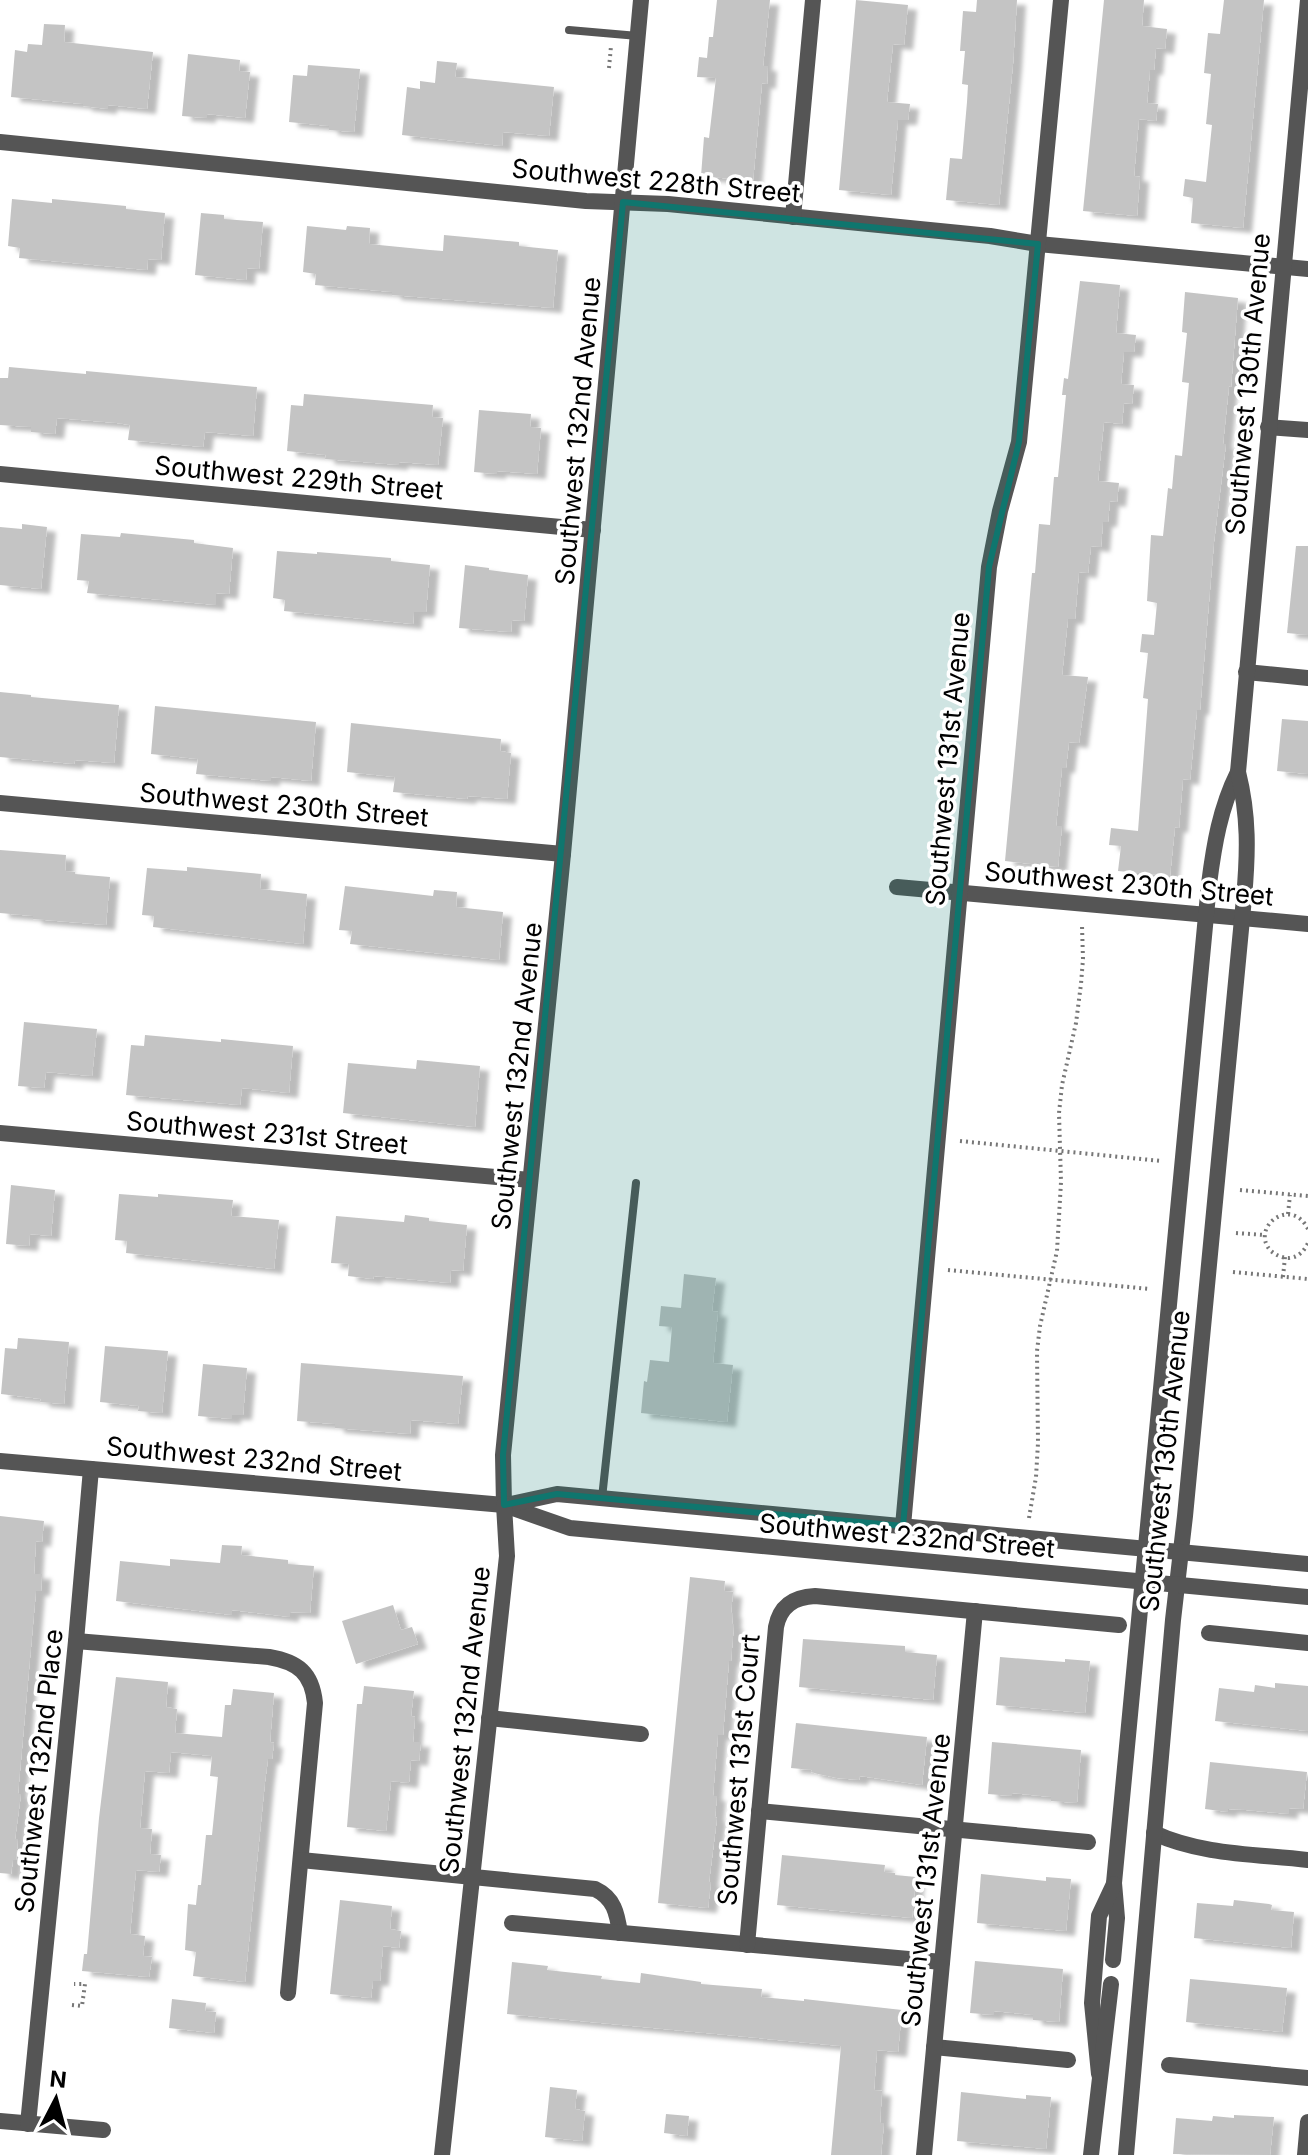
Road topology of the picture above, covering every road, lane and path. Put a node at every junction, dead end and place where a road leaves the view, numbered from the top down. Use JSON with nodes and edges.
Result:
{"nodes":[{"id":1,"x":641,"y":0,"type":"edge"},
{"id":2,"x":813,"y":0,"type":"edge"},
{"id":3,"x":1061,"y":0,"type":"edge"},
{"id":4,"x":1308,"y":0,"type":"edge"},
{"id":5,"x":569,"y":30,"type":"dead end"},
{"id":6,"x":638,"y":36,"type":"junction"},
{"id":7,"x":612,"y":40,"type":"dead end"},
{"id":8,"x":609,"y":68,"type":"dead end"},
{"id":9,"x":0,"y":142,"type":"edge"},
{"id":10,"x":623,"y":202,"type":"junction"},
{"id":11,"x":793,"y":217,"type":"junction"},
{"id":12,"x":1038,"y":244,"type":"junction"},
{"id":13,"x":1284,"y":267,"type":"junction"},
{"id":14,"x":1308,"y":269,"type":"edge"},
{"id":15,"x":1268,"y":427,"type":"junction"},
{"id":16,"x":1308,"y":430,"type":"edge"},
{"id":17,"x":0,"y":474,"type":"edge"},
{"id":18,"x":593,"y":530,"type":"junction"},
{"id":19,"x":1246,"y":672,"type":"junction"},
{"id":20,"x":1308,"y":678,"type":"edge"},
{"id":21,"x":1238,"y":772,"type":"junction"},
{"id":22,"x":0,"y":803,"type":"edge"},
{"id":23,"x":563,"y":854,"type":"junction"},
{"id":24,"x":897,"y":887,"type":"dead end"},
{"id":25,"x":960,"y":893,"type":"junction"},
{"id":26,"x":1207,"y":915,"type":"junction"},
{"id":27,"x":1242,"y":918,"type":"junction"},
{"id":28,"x":1308,"y":924,"type":"edge"},
{"id":29,"x":1082,"y":926,"type":"dead end"},
{"id":30,"x":0,"y":1133,"type":"edge"},
{"id":31,"x":960,"y":1141,"type":"dead end"},
{"id":32,"x":1059,"y":1151,"type":"junction"},
{"id":33,"x":1161,"y":1161,"type":"dead end"},
{"id":34,"x":530,"y":1180,"type":"junction"},
{"id":35,"x":636,"y":1183,"type":"dead end"},
{"id":36,"x":1240,"y":1190,"type":"dead end"},
{"id":37,"x":1290,"y":1195,"type":"junction"},
{"id":38,"x":1308,"y":1196,"type":"edge"},
{"id":39,"x":1288,"y":1214,"type":"junction"},
{"id":40,"x":1308,"y":1229,"type":"edge"},
{"id":41,"x":1236,"y":1233,"type":"dead end"},
{"id":42,"x":1265,"y":1235,"type":"junction"},
{"id":43,"x":1308,"y":1243,"type":"edge"},
{"id":44,"x":1285,"y":1257,"type":"junction"},
{"id":45,"x":948,"y":1270,"type":"dead end"},
{"id":46,"x":1233,"y":1272,"type":"dead end"},
{"id":47,"x":1283,"y":1277,"type":"junction"},
{"id":48,"x":1308,"y":1279,"type":"edge"},
{"id":49,"x":1051,"y":1280,"type":"junction"},
{"id":50,"x":1150,"y":1289,"type":"dead end"},
{"id":51,"x":0,"y":1461,"type":"edge"},
{"id":52,"x":91,"y":1469,"type":"junction"},
{"id":53,"x":602,"y":1498,"type":"junction"},
{"id":54,"x":504,"y":1505,"type":"junction"},
{"id":55,"x":1029,"y":1518,"type":"dead end"},
{"id":56,"x":903,"y":1526,"type":"junction"},
{"id":57,"x":1147,"y":1549,"type":"junction"},
{"id":58,"x":1181,"y":1552,"type":"junction"},
{"id":59,"x":1308,"y":1564,"type":"edge"},
{"id":60,"x":1144,"y":1582,"type":"junction"},
{"id":61,"x":1177,"y":1585,"type":"junction"},
{"id":62,"x":1308,"y":1597,"type":"edge"},
{"id":63,"x":975,"y":1611,"type":"junction"},
{"id":64,"x":1119,"y":1625,"type":"dead end"},
{"id":65,"x":1209,"y":1633,"type":"dead end"},
{"id":66,"x":76,"y":1641,"type":"junction"},
{"id":67,"x":1308,"y":1643,"type":"edge"},
{"id":68,"x":489,"y":1718,"type":"junction"},
{"id":69,"x":641,"y":1734,"type":"dead end"},
{"id":70,"x":759,"y":1811,"type":"junction"},
{"id":71,"x":955,"y":1829,"type":"junction"},
{"id":72,"x":1154,"y":1833,"type":"junction"},
{"id":73,"x":1088,"y":1842,"type":"dead end"},
{"id":74,"x":301,"y":1860,"type":"junction"},
{"id":75,"x":1308,"y":1860,"type":"edge"},
{"id":76,"x":472,"y":1876,"type":"junction"},
{"id":77,"x":1114,"y":1883,"type":"junction"},
{"id":78,"x":512,"y":1923,"type":"dead end"},
{"id":79,"x":620,"y":1933,"type":"junction"},
{"id":80,"x":747,"y":1945,"type":"junction"},
{"id":81,"x":1113,"y":1960,"type":"dead end"},
{"id":82,"x":942,"y":1962,"type":"junction"},
{"id":83,"x":74,"y":1984,"type":"dead end"},
{"id":84,"x":1111,"y":1984,"type":"dead end"},
{"id":85,"x":288,"y":1993,"type":"dead end"},
{"id":86,"x":1110,"y":2003,"type":"junction"},
{"id":87,"x":72,"y":2005,"type":"dead end"},
{"id":88,"x":1139,"y":2006,"type":"junction"},
{"id":89,"x":934,"y":2047,"type":"junction"},
{"id":90,"x":1068,"y":2060,"type":"dead end"},
{"id":91,"x":1169,"y":2065,"type":"dead end"},
{"id":92,"x":1099,"y":2074,"type":"junction"},
{"id":93,"x":1308,"y":2078,"type":"edge"},
{"id":94,"x":0,"y":2121,"type":"edge"},
{"id":95,"x":1308,"y":2122,"type":"edge"},
{"id":96,"x":28,"y":2124,"type":"junction"},
{"id":97,"x":103,"y":2130,"type":"dead end"},
{"id":98,"x":442,"y":2155,"type":"edge"},
{"id":99,"x":924,"y":2155,"type":"edge"},
{"id":100,"x":1091,"y":2155,"type":"edge"},
{"id":101,"x":1126,"y":2155,"type":"edge"},
{"id":102,"x":1305,"y":2155,"type":"edge"}],
"edges":[{"from":1,"to":6,"type":"street","name":"Southwest 132nd Avenue"},
{"from":2,"to":11,"type":"street"},
{"from":3,"to":12,"type":"street","name":"Southwest 131st Avenue"},
{"from":4,"to":13,"type":"street","name":"Southwest 130th Avenue"},
{"from":5,"to":6,"type":"lane"},
{"from":6,"to":10,"type":"street","name":"Southwest 132nd Avenue"},
{"from":7,"to":8,"type":"path"},
{"from":9,"to":10,"type":"street","name":"Southwest 228th Street"},
{"from":10,"to":11,"type":"street","name":"Southwest 228th Street"},
{"from":10,"to":18,"type":"street","name":"Southwest 132nd Avenue"},
{"from":11,"to":12,"type":"street","name":"Southwest 228th Street"},
{"from":12,"to":13,"type":"street","name":"Southwest 228th Street"},
{"from":12,"to":25,"type":"street","name":"Southwest 131st Avenue"},
{"from":13,"to":14,"type":"street","name":"Southwest 228th Street"},
{"from":13,"to":15,"type":"street","name":"Southwest 130th Avenue"},
{"from":15,"to":16,"type":"street"},
{"from":15,"to":19,"type":"street","name":"Southwest 130th Avenue"},
{"from":17,"to":18,"type":"street","name":"Southwest 229th Street"},
{"from":18,"to":23,"type":"street","name":"Southwest 132nd Avenue"},
{"from":19,"to":20,"type":"street"},
{"from":19,"to":21,"type":"street","name":"Southwest 130th Avenue"},
{"from":21,"to":26,"type":"street","name":"Southwest 130th Avenue"},
{"from":21,"to":27,"type":"street","name":"Southwest 130th Avenue"},
{"from":22,"to":23,"type":"street","name":"Southwest 230th Street"},
{"from":23,"to":34,"type":"street","name":"Southwest 132nd Avenue"},
{"from":24,"to":25,"type":"street","name":"Southwest 230th Street"},
{"from":25,"to":26,"type":"street","name":"Southwest 230th Street"},
{"from":25,"to":56,"type":"street","name":"Southwest 131st Avenue"},
{"from":26,"to":27,"type":"street","name":"Southwest 230th Street"},
{"from":26,"to":57,"type":"street","name":"Southwest 130th Avenue"},
{"from":27,"to":28,"type":"street","name":"Southwest 230th Street"},
{"from":27,"to":58,"type":"street","name":"Southwest 130th Avenue"},
{"from":29,"to":32,"type":"path"},
{"from":30,"to":34,"type":"street","name":"Southwest 231st Street"},
{"from":31,"to":32,"type":"path"},
{"from":32,"to":33,"type":"path"},
{"from":32,"to":49,"type":"path"},
{"from":34,"to":54,"type":"street","name":"Southwest 132nd Avenue"},
{"from":35,"to":53,"type":"lane"},
{"from":36,"to":37,"type":"path"},
{"from":37,"to":38,"type":"path"},
{"from":37,"to":39,"type":"path"},
{"from":39,"to":40,"type":"path"},
{"from":39,"to":42,"type":"path"},
{"from":41,"to":42,"type":"path"},
{"from":42,"to":44,"type":"path"},
{"from":43,"to":44,"type":"path"},
{"from":44,"to":47,"type":"path"},
{"from":45,"to":49,"type":"path"},
{"from":46,"to":47,"type":"path"},
{"from":47,"to":48,"type":"path"},
{"from":49,"to":50,"type":"path"},
{"from":49,"to":55,"type":"path"},
{"from":51,"to":52,"type":"street","name":"Southwest 232nd Street"},
{"from":52,"to":54,"type":"street","name":"Southwest 232nd Street"},
{"from":52,"to":66,"type":"street","name":"Southwest 132nd Place"},
{"from":53,"to":54,"type":"street","name":"Southwest 232nd Street"},
{"from":53,"to":56,"type":"street","name":"Southwest 232nd Street"},
{"from":54,"to":60,"type":"street","name":"Southwest 232nd Street"},
{"from":54,"to":68,"type":"street","name":"Southwest 132nd Avenue"},
{"from":56,"to":57,"type":"street","name":"Southwest 232nd Street"},
{"from":57,"to":58,"type":"street","name":"Southwest 232nd Street"},
{"from":57,"to":60,"type":"street","name":"Southwest 130th Avenue"},
{"from":58,"to":59,"type":"street","name":"Southwest 232nd Street"},
{"from":58,"to":61,"type":"street","name":"Southwest 130th Avenue"},
{"from":60,"to":61,"type":"street","name":"Southwest 232nd Street"},
{"from":60,"to":77,"type":"street","name":"Southwest 130th Avenue"},
{"from":61,"to":62,"type":"street","name":"Southwest 232nd Street"},
{"from":61,"to":72,"type":"street","name":"Southwest 130th Avenue"},
{"from":63,"to":64,"type":"street"},
{"from":63,"to":70,"type":"street","name":"Southwest 131st Court"},
{"from":63,"to":71,"type":"street","name":"Southwest 131st Avenue"},
{"from":65,"to":67,"type":"street"},
{"from":66,"to":74,"type":"street"},
{"from":66,"to":96,"type":"street","name":"Southwest 132nd Place"},
{"from":68,"to":69,"type":"street"},
{"from":68,"to":76,"type":"street","name":"Southwest 132nd Avenue"},
{"from":70,"to":71,"type":"street"},
{"from":70,"to":80,"type":"street","name":"Southwest 131st Court"},
{"from":71,"to":73,"type":"street"},
{"from":71,"to":82,"type":"street","name":"Southwest 131st Avenue"},
{"from":72,"to":75,"type":"street"},
{"from":72,"to":88,"type":"street","name":"Southwest 130th Avenue"},
{"from":74,"to":76,"type":"street"},
{"from":74,"to":85,"type":"street"},
{"from":76,"to":79,"type":"street"},
{"from":76,"to":98,"type":"street","name":"Southwest 132nd Avenue"},
{"from":77,"to":81,"type":"street","name":"Southwest 130th Avenue"},
{"from":77,"to":92,"type":"street","name":"Southwest 130th Avenue"},
{"from":78,"to":79,"type":"street"},
{"from":79,"to":80,"type":"street"},
{"from":80,"to":82,"type":"street"},
{"from":82,"to":89,"type":"street","name":"Southwest 131st Avenue"},
{"from":83,"to":87,"type":"path"},
{"from":84,"to":86,"type":"street","name":"Southwest 130th Avenue"},
{"from":86,"to":88,"type":"street"},
{"from":86,"to":92,"type":"street","name":"Southwest 130th Avenue"},
{"from":88,"to":101,"type":"street","name":"Southwest 130th Avenue"},
{"from":89,"to":90,"type":"street"},
{"from":89,"to":99,"type":"street","name":"Southwest 131st Avenue"},
{"from":91,"to":93,"type":"street"},
{"from":92,"to":100,"type":"street","name":"Southwest 130th Avenue"},
{"from":94,"to":96,"type":"street"},
{"from":95,"to":102,"type":"street"},
{"from":96,"to":97,"type":"street"}]}
